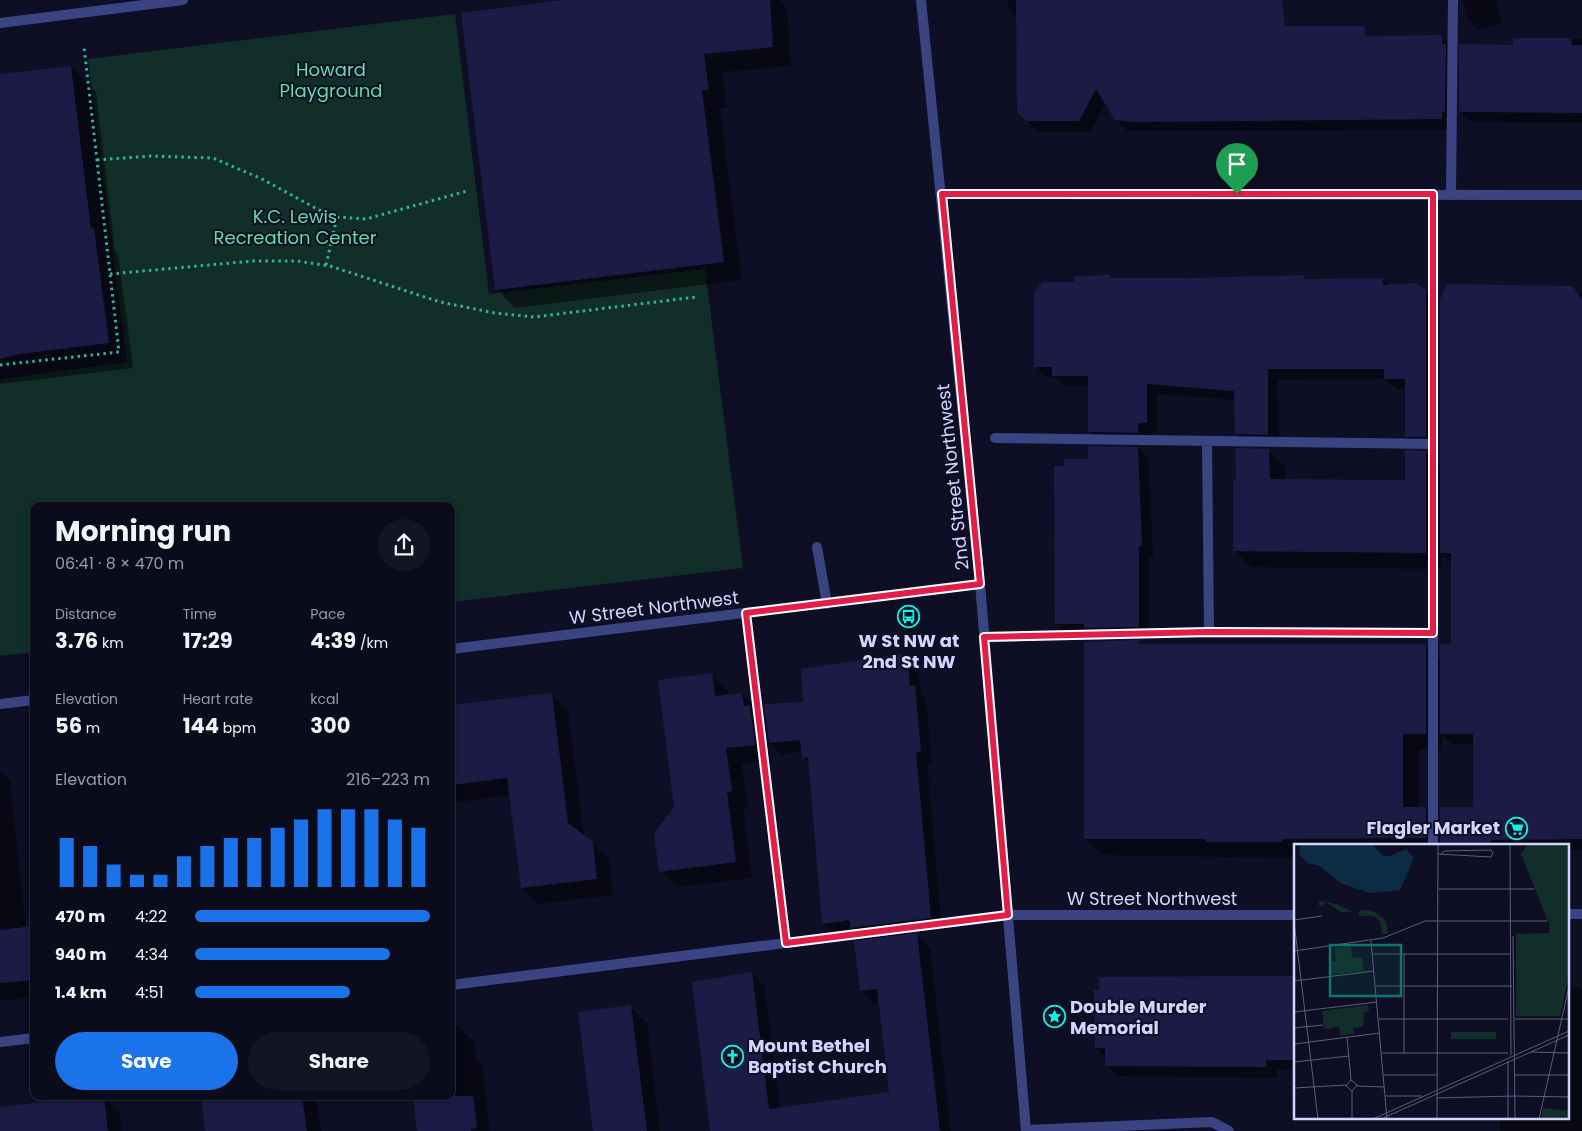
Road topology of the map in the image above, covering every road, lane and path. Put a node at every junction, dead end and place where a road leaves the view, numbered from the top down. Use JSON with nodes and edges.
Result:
{"nodes":[{"id":1,"x":183,"y":0,"type":"edge"},
{"id":2,"x":921,"y":0,"type":"edge"},
{"id":3,"x":1452,"y":0,"type":"edge"},
{"id":4,"x":0,"y":23,"type":"edge"},
{"id":5,"x":84,"y":47,"type":"dead end"},
{"id":6,"x":97,"y":160,"type":"junction"},
{"id":7,"x":467,"y":191,"type":"dead end"},
{"id":8,"x":942,"y":194,"type":"junction"},
{"id":9,"x":1433,"y":194,"type":"junction"},
{"id":10,"x":1451,"y":195,"type":"junction"},
{"id":11,"x":1582,"y":195,"type":"edge"},
{"id":12,"x":337,"y":217,"type":"junction"},
{"id":13,"x":326,"y":265,"type":"junction"},
{"id":14,"x":110,"y":274,"type":"junction"},
{"id":15,"x":696,"y":297,"type":"dead end"},
{"id":16,"x":0,"y":365,"type":"edge"},
{"id":17,"x":995,"y":438,"type":"dead end"},
{"id":18,"x":1207,"y":441,"type":"junction"},
{"id":19,"x":1433,"y":444,"type":"junction"},
{"id":20,"x":817,"y":547,"type":"dead end"},
{"id":21,"x":980,"y":584,"type":"junction"},
{"id":22,"x":827,"y":604,"type":"junction"},
{"id":23,"x":746,"y":613,"type":"junction"},
{"id":24,"x":1209,"y":632,"type":"junction"},
{"id":25,"x":1433,"y":633,"type":"junction"},
{"id":26,"x":984,"y":637,"type":"junction"},
{"id":27,"x":455,"y":649,"type":"edge"},
{"id":28,"x":30,"y":700,"type":"edge"},
{"id":29,"x":0,"y":704,"type":"edge"},
{"id":30,"x":1433,"y":844,"type":"edge"},
{"id":31,"x":1008,"y":915,"type":"junction"},
{"id":32,"x":1294,"y":915,"type":"edge"},
{"id":33,"x":786,"y":943,"type":"junction"},
{"id":34,"x":455,"y":984,"type":"edge"},
{"id":35,"x":30,"y":1038,"type":"edge"},
{"id":36,"x":0,"y":1042,"type":"edge"},
{"id":37,"x":1026,"y":1130,"type":"edge"},
{"id":38,"x":1229,"y":1131,"type":"edge"}],
"edges":[{"from":1,"to":4,"type":"street"},
{"from":2,"to":8,"type":"street","name":"2nd Street Northwest"},
{"from":3,"to":10,"type":"street"},
{"from":5,"to":6,"type":"path"},
{"from":6,"to":12,"type":"path"},
{"from":6,"to":14,"type":"path"},
{"from":7,"to":12,"type":"path"},
{"from":8,"to":9,"type":"street"},
{"from":8,"to":21,"type":"street","name":"2nd Street Northwest"},
{"from":9,"to":10,"type":"street"},
{"from":9,"to":19,"type":"street"},
{"from":10,"to":11,"type":"street"},
{"from":12,"to":13,"type":"path"},
{"from":13,"to":14,"type":"path"},
{"from":13,"to":15,"type":"path"},
{"from":14,"to":16,"type":"path"},
{"from":17,"to":18,"type":"street"},
{"from":18,"to":19,"type":"street"},
{"from":18,"to":24,"type":"street"},
{"from":19,"to":25,"type":"street"},
{"from":20,"to":22,"type":"street"},
{"from":21,"to":22,"type":"street","name":"W Street Northwest"},
{"from":21,"to":26,"type":"street","name":"2nd Street Northwest"},
{"from":22,"to":23,"type":"street","name":"W Street Northwest"},
{"from":23,"to":27,"type":"street","name":"W Street Northwest"},
{"from":23,"to":33,"type":"street"},
{"from":24,"to":25,"type":"street"},
{"from":24,"to":26,"type":"street"},
{"from":25,"to":30,"type":"street"},
{"from":26,"to":31,"type":"street","name":"2nd Street Northwest"},
{"from":28,"to":29,"type":"street"},
{"from":31,"to":32,"type":"street","name":"W Street Northwest"},
{"from":31,"to":33,"type":"street","name":"W Street Northwest"},
{"from":31,"to":37,"type":"street","name":"2nd Street Northwest"},
{"from":33,"to":34,"type":"street","name":"W Street Northwest"},
{"from":35,"to":36,"type":"street"},
{"from":37,"to":38,"type":"street"}]}
